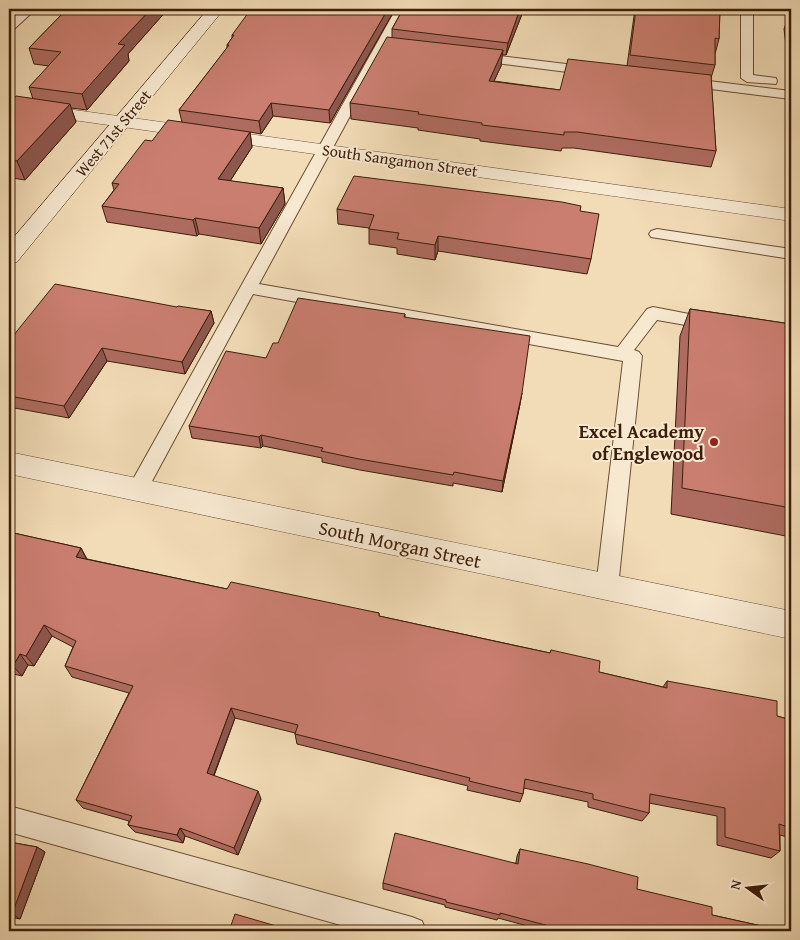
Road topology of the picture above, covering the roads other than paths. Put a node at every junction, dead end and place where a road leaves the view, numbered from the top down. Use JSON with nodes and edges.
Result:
{"nodes":[{"id":1,"x":30,"y":9,"type":"edge"},
{"id":2,"x":216,"y":9,"type":"edge"},
{"id":3,"x":402,"y":9,"type":"edge"},
{"id":4,"x":747,"y":9,"type":"edge"},
{"id":5,"x":9,"y":27,"type":"edge"},
{"id":6,"x":460,"y":55,"type":"edge"},
{"id":7,"x":606,"y":73,"type":"edge"},
{"id":8,"x":674,"y":81,"type":"edge"},
{"id":9,"x":791,"y":83,"type":"edge"},
{"id":10,"x":791,"y":95,"type":"edge"},
{"id":11,"x":9,"y":106,"type":"edge"},
{"id":12,"x":122,"y":121,"type":"junction"},
{"id":13,"x":326,"y":150,"type":"junction"},
{"id":14,"x":791,"y":215,"type":"edge"},
{"id":15,"x":657,"y":234,"type":"dead end"},
{"id":16,"x":791,"y":254,"type":"edge"},
{"id":17,"x":9,"y":257,"type":"edge"},
{"id":18,"x":250,"y":288,"type":"junction"},
{"id":19,"x":727,"y":326,"type":"edge"},
{"id":20,"x":622,"y":354,"type":"junction"},
{"id":21,"x":9,"y":463,"type":"edge"},
{"id":22,"x":137,"y":490,"type":"junction"},
{"id":23,"x":607,"y":587,"type":"junction"},
{"id":24,"x":791,"y":625,"type":"edge"},
{"id":25,"x":9,"y":819,"type":"edge"},
{"id":26,"x":412,"y":931,"type":"edge"}],
"edges":[{"from":1,"to":5,"type":"lane"},
{"from":2,"to":12,"type":"street","name":"West 71st Street"},
{"from":3,"to":13,"type":"lane"},
{"from":4,"to":9,"type":"lane"},
{"from":6,"to":7,"type":"lane"},
{"from":8,"to":10,"type":"lane"},
{"from":11,"to":12,"type":"street","name":"South Sangamon Street"},
{"from":12,"to":13,"type":"street","name":"South Sangamon Street"},
{"from":12,"to":17,"type":"street","name":"West 71st Street"},
{"from":13,"to":14,"type":"street","name":"South Sangamon Street"},
{"from":13,"to":18,"type":"lane"},
{"from":15,"to":16,"type":"lane"},
{"from":18,"to":20,"type":"lane"},
{"from":18,"to":22,"type":"lane"},
{"from":19,"to":20,"type":"lane"},
{"from":20,"to":23,"type":"lane"},
{"from":21,"to":22,"type":"street","name":"South Morgan Street"},
{"from":22,"to":23,"type":"street","name":"South Morgan Street"},
{"from":23,"to":24,"type":"street","name":"South Morgan Street"},
{"from":25,"to":26,"type":"lane"}]}
